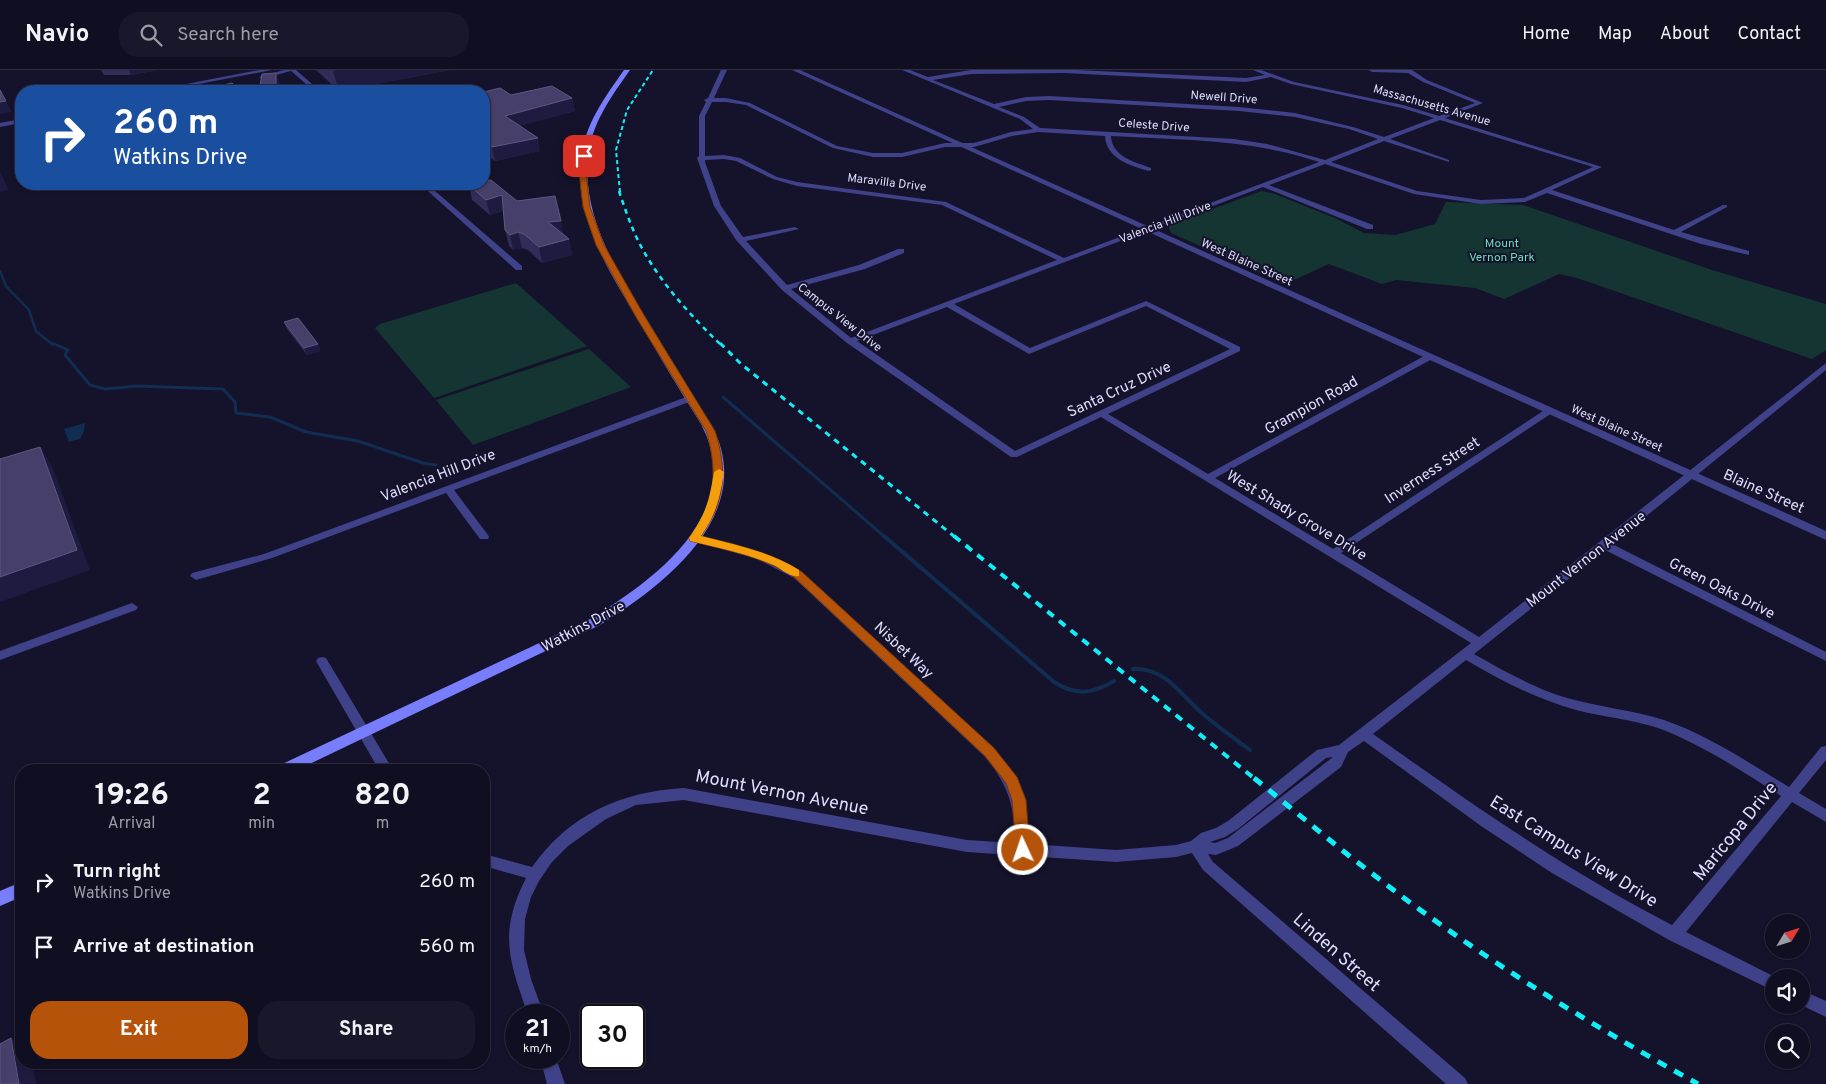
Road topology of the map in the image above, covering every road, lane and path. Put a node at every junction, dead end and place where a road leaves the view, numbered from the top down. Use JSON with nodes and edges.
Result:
{"nodes":[{"id":1,"x":269,"y":70,"type":"edge"},
{"id":2,"x":292,"y":70,"type":"edge"},
{"id":3,"x":627,"y":70,"type":"edge"},
{"id":4,"x":724,"y":70,"type":"edge"},
{"id":5,"x":795,"y":70,"type":"edge"},
{"id":6,"x":905,"y":70,"type":"edge"},
{"id":7,"x":1256,"y":70,"type":"edge"},
{"id":8,"x":1372,"y":70,"type":"edge"},
{"id":9,"x":1409,"y":70,"type":"edge"},
{"id":10,"x":1143,"y":72,"type":"edge"},
{"id":11,"x":1270,"y":76,"type":"junction"},
{"id":12,"x":927,"y":79,"type":"junction"},
{"id":13,"x":186,"y":85,"type":"edge"},
{"id":14,"x":214,"y":85,"type":"edge"},
{"id":15,"x":309,"y":85,"type":"edge"},
{"id":16,"x":707,"y":100,"type":"junction"},
{"id":17,"x":994,"y":106,"type":"junction"},
{"id":18,"x":15,"y":116,"type":"edge"},
{"id":19,"x":1439,"y":117,"type":"junction"},
{"id":20,"x":0,"y":119,"type":"edge"},
{"id":21,"x":15,"y":122,"type":"edge"},
{"id":22,"x":0,"y":125,"type":"edge"},
{"id":23,"x":1038,"y":130,"type":"junction"},
{"id":24,"x":1108,"y":133,"type":"junction"},
{"id":25,"x":1384,"y":138,"type":"junction"},
{"id":26,"x":960,"y":145,"type":"junction"},
{"id":27,"x":700,"y":158,"type":"junction"},
{"id":28,"x":1447,"y":161,"type":"dead end"},
{"id":29,"x":1325,"y":162,"type":"junction"},
{"id":30,"x":1599,"y":167,"type":"joint"},
{"id":31,"x":1149,"y":169,"type":"dead end"},
{"id":32,"x":1263,"y":185,"type":"junction"},
{"id":33,"x":430,"y":190,"type":"edge"},
{"id":34,"x":1548,"y":190,"type":"junction"},
{"id":35,"x":1725,"y":206,"type":"dead end"},
{"id":36,"x":1370,"y":227,"type":"dead end"},
{"id":37,"x":795,"y":229,"type":"dead end"},
{"id":38,"x":1144,"y":229,"type":"junction"},
{"id":39,"x":1675,"y":232,"type":"junction"},
{"id":40,"x":740,"y":240,"type":"junction"},
{"id":41,"x":901,"y":251,"type":"dead end"},
{"id":42,"x":1746,"y":253,"type":"dead end"},
{"id":43,"x":1063,"y":260,"type":"junction"},
{"id":44,"x":519,"y":268,"type":"dead end"},
{"id":45,"x":785,"y":288,"type":"junction"},
{"id":46,"x":948,"y":304,"type":"junction"},
{"id":47,"x":850,"y":341,"type":"junction"},
{"id":48,"x":1429,"y":357,"type":"junction"},
{"id":49,"x":1826,"y":366,"type":"edge"},
{"id":50,"x":689,"y":399,"type":"junction"},
{"id":51,"x":1549,"y":411,"type":"junction"},
{"id":52,"x":1100,"y":413,"type":"junction"},
{"id":53,"x":1014,"y":455,"type":"joint"},
{"id":54,"x":1690,"y":475,"type":"junction"},
{"id":55,"x":1207,"y":478,"type":"junction"},
{"id":56,"x":447,"y":488,"type":"junction"},
{"id":57,"x":484,"y":536,"type":"dead end"},
{"id":58,"x":1826,"y":536,"type":"edge"},
{"id":59,"x":694,"y":538,"type":"junction"},
{"id":60,"x":1604,"y":545,"type":"junction"},
{"id":61,"x":1332,"y":554,"type":"junction"},
{"id":62,"x":196,"y":576,"type":"dead end"},
{"id":63,"x":132,"y":607,"type":"dead end"},
{"id":64,"x":1480,"y":642,"type":"junction"},
{"id":65,"x":1465,"y":654,"type":"junction"},
{"id":66,"x":0,"y":656,"type":"edge"},
{"id":67,"x":1826,"y":657,"type":"edge"},
{"id":68,"x":322,"y":661,"type":"dead end"},
{"id":69,"x":363,"y":734,"type":"junction"},
{"id":70,"x":1364,"y":734,"type":"junction"},
{"id":71,"x":1826,"y":751,"type":"edge"},
{"id":72,"x":296,"y":764,"type":"edge"},
{"id":73,"x":382,"y":764,"type":"edge"},
{"id":74,"x":1789,"y":794,"type":"junction"},
{"id":75,"x":1826,"y":816,"type":"edge"},
{"id":76,"x":1195,"y":846,"type":"junction"},
{"id":77,"x":1023,"y":850,"type":"junction"},
{"id":78,"x":490,"y":862,"type":"edge"},
{"id":79,"x":535,"y":874,"type":"junction"},
{"id":80,"x":15,"y":892,"type":"edge"},
{"id":81,"x":0,"y":899,"type":"edge"},
{"id":82,"x":1674,"y":935,"type":"junction"},
{"id":83,"x":1765,"y":980,"type":"edge"},
{"id":84,"x":1810,"y":1001,"type":"edge"},
{"id":85,"x":533,"y":1004,"type":"edge"},
{"id":86,"x":1826,"y":1009,"type":"edge"},
{"id":87,"x":551,"y":1069,"type":"edge"},
{"id":88,"x":556,"y":1084,"type":"edge"},
{"id":89,"x":1459,"y":1084,"type":"edge"}],
"edges":[{"from":1,"to":13,"type":"street"},
{"from":2,"to":14,"type":"street"},
{"from":2,"to":15,"type":"street"},
{"from":3,"to":50,"type":"main road","name":"Watkins Drive"},
{"from":4,"to":16,"type":"street","name":"Campus View Drive"},
{"from":5,"to":26,"type":"street","name":"West Blaine Street"},
{"from":6,"to":12,"type":"street"},
{"from":7,"to":11,"type":"street","name":"Massachusetts Avenue"},
{"from":8,"to":9,"type":"street"},
{"from":9,"to":19,"type":"street","name":"Valencia Hill Drive"},
{"from":10,"to":11,"type":"street"},
{"from":10,"to":12,"type":"street"},
{"from":11,"to":19,"type":"street","name":"Massachusetts Avenue"},
{"from":12,"to":17,"type":"street"},
{"from":16,"to":26,"type":"street","name":"Celeste Drive"},
{"from":16,"to":27,"type":"street","name":"Campus View Drive"},
{"from":17,"to":23,"type":"street"},
{"from":17,"to":25,"type":"street","name":"Newell Drive"},
{"from":18,"to":20,"type":"street"},
{"from":19,"to":25,"type":"street","name":"Valencia Hill Drive"},
{"from":19,"to":30,"type":"street","name":"Massachusetts Avenue"},
{"from":21,"to":22,"type":"street"},
{"from":23,"to":24,"type":"street","name":"Celeste Drive"},
{"from":23,"to":26,"type":"street","name":"Celeste Drive"},
{"from":24,"to":29,"type":"street","name":"Celeste Drive"},
{"from":24,"to":31,"type":"street"},
{"from":25,"to":28,"type":"street","name":"Newell Drive"},
{"from":25,"to":29,"type":"street","name":"Valencia Hill Drive"},
{"from":26,"to":38,"type":"street","name":"West Blaine Street"},
{"from":27,"to":40,"type":"street","name":"Campus View Drive"},
{"from":27,"to":43,"type":"street","name":"Maravilla Drive"},
{"from":29,"to":32,"type":"street","name":"Valencia Hill Drive"},
{"from":29,"to":34,"type":"street","name":"Celeste Drive"},
{"from":30,"to":34,"type":"street","name":"Celeste Drive"},
{"from":32,"to":36,"type":"street"},
{"from":32,"to":38,"type":"street","name":"Valencia Hill Drive"},
{"from":33,"to":44,"type":"street"},
{"from":34,"to":39,"type":"street"},
{"from":35,"to":39,"type":"street"},
{"from":37,"to":40,"type":"street"},
{"from":38,"to":43,"type":"street","name":"Valencia Hill Drive"},
{"from":38,"to":48,"type":"street","name":"West Blaine Street"},
{"from":39,"to":42,"type":"street"},
{"from":40,"to":45,"type":"street","name":"Campus View Drive"},
{"from":41,"to":45,"type":"street"},
{"from":43,"to":46,"type":"street","name":"Valencia Hill Drive"},
{"from":45,"to":47,"type":"street","name":"Campus View Drive"},
{"from":46,"to":47,"type":"street","name":"Valencia Hill Drive"},
{"from":46,"to":52,"type":"street","name":"Santa Cruz Drive"},
{"from":47,"to":53,"type":"street","name":"Campus View Drive"},
{"from":48,"to":51,"type":"street","name":"West Blaine Street"},
{"from":48,"to":55,"type":"street","name":"Grampion Road"},
{"from":49,"to":54,"type":"street","name":"Mount Vernon Avenue"},
{"from":50,"to":56,"type":"street","name":"Valencia Hill Drive"},
{"from":50,"to":59,"type":"main road","name":"Watkins Drive"},
{"from":51,"to":54,"type":"street","name":"West Blaine Street"},
{"from":51,"to":61,"type":"street","name":"Inverness Street"},
{"from":52,"to":53,"type":"street","name":"Santa Cruz Drive"},
{"from":52,"to":55,"type":"street","name":"West Shady Grove Drive"},
{"from":54,"to":58,"type":"street","name":"Blaine Street"},
{"from":54,"to":60,"type":"street","name":"Mount Vernon Avenue"},
{"from":55,"to":61,"type":"street","name":"West Shady Grove Drive"},
{"from":56,"to":57,"type":"street"},
{"from":56,"to":62,"type":"street","name":"Valencia Hill Drive"},
{"from":59,"to":69,"type":"main road","name":"Watkins Drive"},
{"from":59,"to":77,"type":"street","name":"Nisbet Way"},
{"from":60,"to":64,"type":"street","name":"Mount Vernon Avenue"},
{"from":60,"to":67,"type":"street","name":"Green Oaks Drive"},
{"from":61,"to":64,"type":"street","name":"West Shady Grove Drive"},
{"from":63,"to":66,"type":"street"},
{"from":64,"to":65,"type":"street","name":"Mount Vernon Avenue"},
{"from":65,"to":70,"type":"street","name":"Mount Vernon Avenue"},
{"from":65,"to":74,"type":"street"},
{"from":68,"to":69,"type":"street"},
{"from":69,"to":72,"type":"main road","name":"Watkins Drive"},
{"from":69,"to":73,"type":"street"},
{"from":70,"to":76,"type":"street","name":"Mount Vernon Avenue"},
{"from":70,"to":82,"type":"street","name":"East Campus View Drive"},
{"from":71,"to":74,"type":"street","name":"Maricopa Drive"},
{"from":74,"to":75,"type":"street"},
{"from":74,"to":82,"type":"street","name":"Maricopa Drive"},
{"from":76,"to":77,"type":"street","name":"Mount Vernon Avenue"},
{"from":76,"to":89,"type":"street","name":"Linden Street"},
{"from":77,"to":79,"type":"street","name":"Mount Vernon Avenue"},
{"from":78,"to":79,"type":"street"},
{"from":79,"to":85,"type":"street","name":"Mount Vernon Avenue"},
{"from":80,"to":81,"type":"main road"},
{"from":82,"to":83,"type":"street","name":"East Campus View Drive"},
{"from":84,"to":86,"type":"street"},
{"from":87,"to":88,"type":"street"}]}
